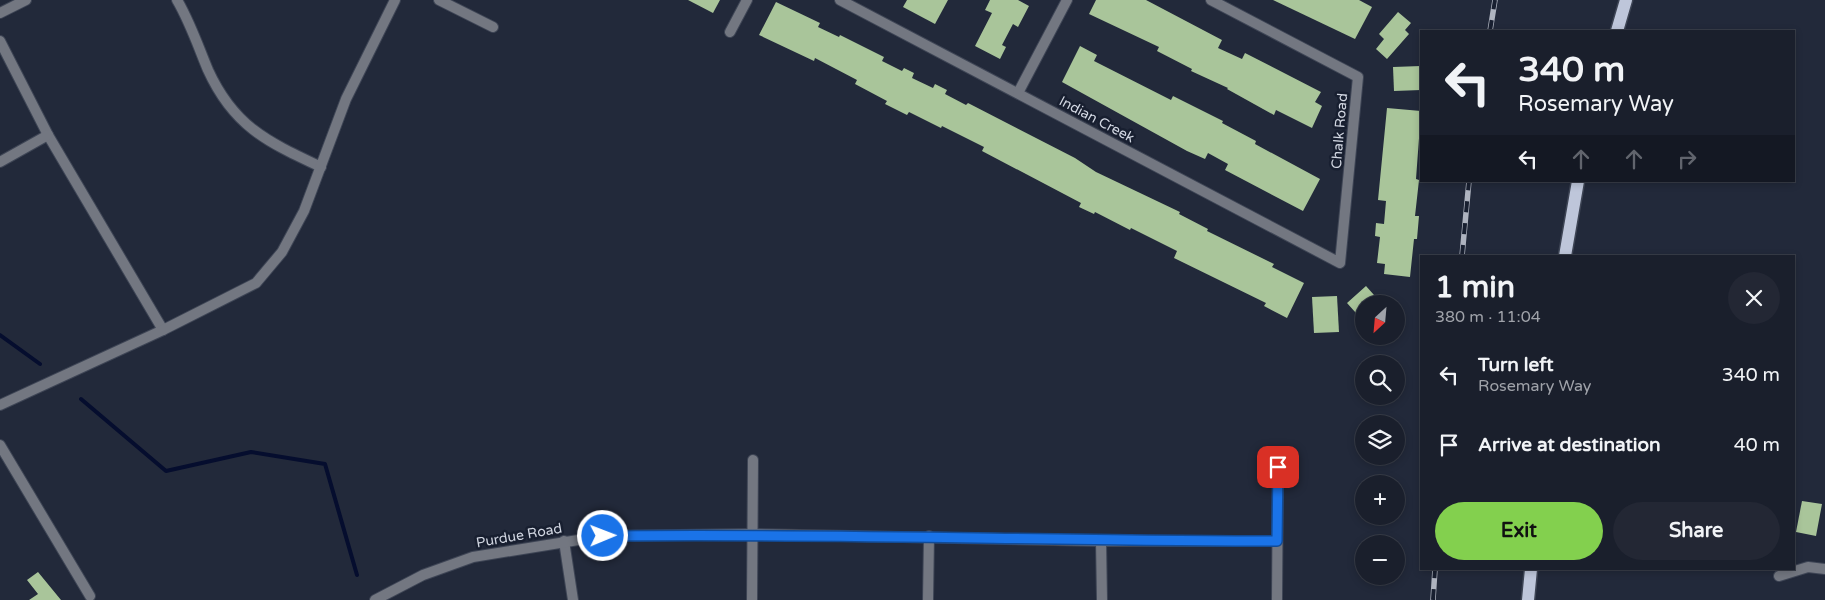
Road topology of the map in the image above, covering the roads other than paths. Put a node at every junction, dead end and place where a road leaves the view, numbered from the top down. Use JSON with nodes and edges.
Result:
{"nodes":[{"id":1,"x":26,"y":0,"type":"edge"},
{"id":2,"x":177,"y":0,"type":"edge"},
{"id":3,"x":394,"y":0,"type":"edge"},
{"id":4,"x":439,"y":0,"type":"edge"},
{"id":5,"x":748,"y":0,"type":"edge"},
{"id":6,"x":840,"y":0,"type":"edge"},
{"id":7,"x":1067,"y":0,"type":"edge"},
{"id":8,"x":1211,"y":0,"type":"edge"},
{"id":9,"x":1626,"y":0,"type":"edge"},
{"id":10,"x":859,"y":4,"type":"edge"},
{"id":11,"x":0,"y":13,"type":"edge"},
{"id":12,"x":493,"y":28,"type":"dead end"},
{"id":13,"x":1617,"y":30,"type":"edge"},
{"id":14,"x":730,"y":32,"type":"dead end"},
{"id":15,"x":0,"y":41,"type":"edge"},
{"id":16,"x":1018,"y":93,"type":"junction"},
{"id":17,"x":48,"y":135,"type":"junction"},
{"id":18,"x":0,"y":162,"type":"edge"},
{"id":19,"x":321,"y":167,"type":"junction"},
{"id":20,"x":1578,"y":182,"type":"edge"},
{"id":21,"x":1565,"y":255,"type":"edge"},
{"id":22,"x":1340,"y":263,"type":"joint"},
{"id":23,"x":163,"y":330,"type":"junction"},
{"id":24,"x":0,"y":405,"type":"edge"},
{"id":25,"x":0,"y":445,"type":"edge"},
{"id":26,"x":753,"y":460,"type":"dead end"},
{"id":27,"x":1278,"y":467,"type":"dead end"},
{"id":28,"x":752,"y":534,"type":"junction"},
{"id":29,"x":929,"y":536,"type":"junction"},
{"id":30,"x":564,"y":541,"type":"junction"},
{"id":31,"x":1101,"y":541,"type":"junction"},
{"id":32,"x":1277,"y":541,"type":"junction"},
{"id":33,"x":1825,"y":568,"type":"edge"},
{"id":34,"x":1531,"y":570,"type":"edge"},
{"id":35,"x":1779,"y":576,"type":"dead end"},
{"id":36,"x":90,"y":596,"type":"dead end"},
{"id":37,"x":375,"y":600,"type":"edge"},
{"id":38,"x":573,"y":600,"type":"edge"},
{"id":39,"x":752,"y":600,"type":"edge"},
{"id":40,"x":928,"y":600,"type":"edge"},
{"id":41,"x":1102,"y":600,"type":"edge"},
{"id":42,"x":1277,"y":600,"type":"edge"},
{"id":43,"x":1528,"y":600,"type":"edge"}],
"edges":[{"from":1,"to":11,"type":"street"},
{"from":2,"to":19,"type":"street"},
{"from":3,"to":19,"type":"street"},
{"from":4,"to":12,"type":"street"},
{"from":5,"to":14,"type":"street"},
{"from":6,"to":10,"type":"street","name":"Indian Creek"},
{"from":7,"to":16,"type":"street"},
{"from":8,"to":22,"type":"street","name":"Chalk Road"},
{"from":9,"to":13,"type":"main road"},
{"from":10,"to":16,"type":"street","name":"Indian Creek"},
{"from":15,"to":17,"type":"street"},
{"from":16,"to":22,"type":"street","name":"Indian Creek"},
{"from":17,"to":18,"type":"street"},
{"from":17,"to":23,"type":"street"},
{"from":19,"to":23,"type":"street"},
{"from":20,"to":21,"type":"main road"},
{"from":23,"to":24,"type":"street"},
{"from":25,"to":36,"type":"street"},
{"from":26,"to":28,"type":"street"},
{"from":27,"to":32,"type":"street"},
{"from":28,"to":29,"type":"street","name":"Purdue Road"},
{"from":28,"to":30,"type":"street","name":"Purdue Road"},
{"from":28,"to":39,"type":"street"},
{"from":29,"to":31,"type":"street","name":"Purdue Road"},
{"from":29,"to":40,"type":"street"},
{"from":30,"to":37,"type":"street","name":"Purdue Road"},
{"from":30,"to":38,"type":"street"},
{"from":31,"to":32,"type":"street","name":"Purdue Road"},
{"from":31,"to":41,"type":"street"},
{"from":32,"to":42,"type":"street"},
{"from":33,"to":35,"type":"street"},
{"from":34,"to":43,"type":"main road"}]}
